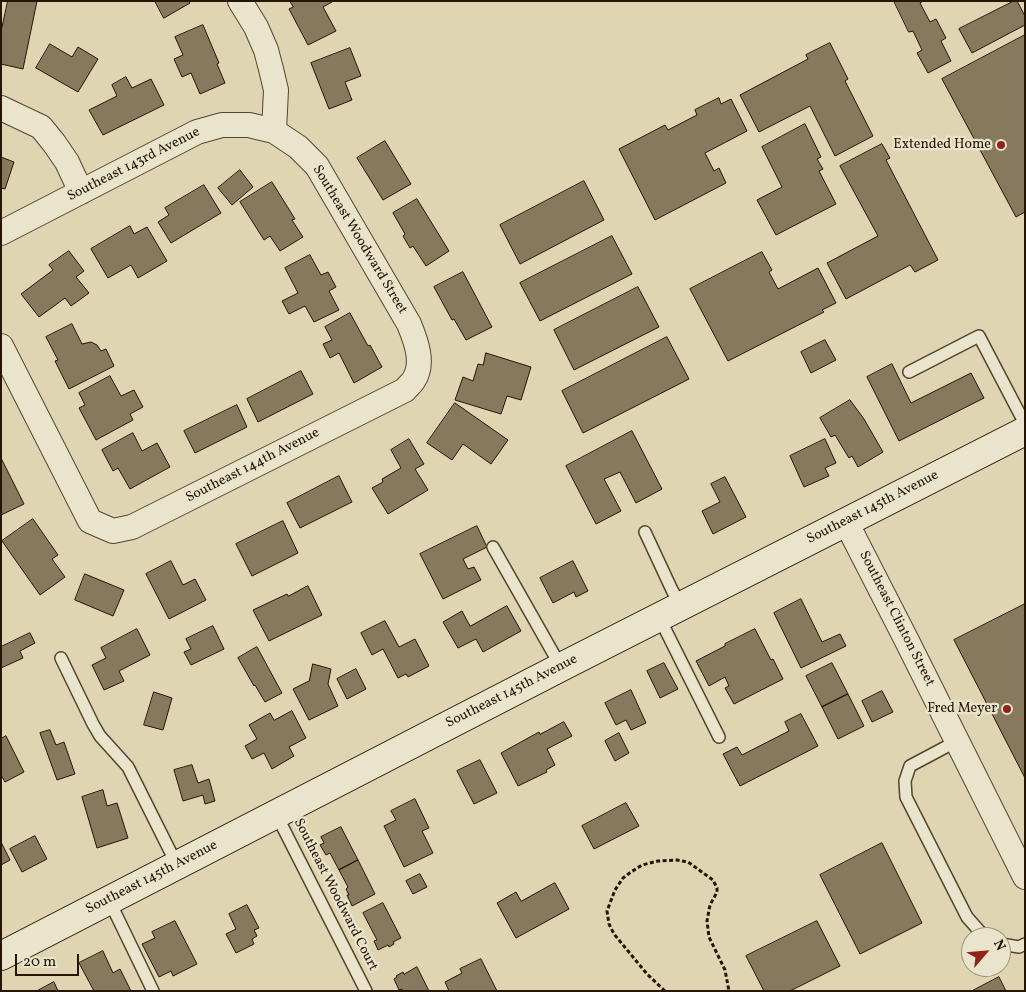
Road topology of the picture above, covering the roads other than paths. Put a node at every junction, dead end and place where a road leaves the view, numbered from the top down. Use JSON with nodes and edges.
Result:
{"nodes":[{"id":1,"x":240,"y":1,"type":"edge"},
{"id":2,"x":1,"y":108,"type":"edge"},
{"id":3,"x":274,"y":131,"type":"junction"},
{"id":4,"x":81,"y":192,"type":"junction"},
{"id":5,"x":1,"y":233,"type":"edge"},
{"id":6,"x":1,"y":346,"type":"edge"},
{"id":7,"x":909,"y":372,"type":"dead end"},
{"id":8,"x":413,"y":381,"type":"joint"},
{"id":9,"x":1025,"y":424,"type":"edge"},
{"id":10,"x":1025,"y":431,"type":"edge"},
{"id":11,"x":846,"y":522,"type":"junction"},
{"id":12,"x":644,"y":532,"type":"dead end"},
{"id":13,"x":493,"y":547,"type":"dead end"},
{"id":14,"x":670,"y":611,"type":"junction"},
{"id":15,"x":61,"y":658,"type":"dead end"},
{"id":16,"x":560,"y":667,"type":"junction"},
{"id":17,"x":719,"y":737,"type":"dead end"},
{"id":18,"x":957,"y":741,"type":"junction"},
{"id":19,"x":276,"y":814,"type":"junction"},
{"id":20,"x":177,"y":865,"type":"junction"},
{"id":21,"x":1025,"y":877,"type":"edge"},
{"id":22,"x":109,"y":900,"type":"junction"},
{"id":23,"x":975,"y":927,"type":"edge"},
{"id":24,"x":1025,"y":944,"type":"edge"},
{"id":25,"x":1011,"y":946,"type":"edge"},
{"id":26,"x":1,"y":956,"type":"edge"},
{"id":27,"x":153,"y":991,"type":"edge"},
{"id":28,"x":366,"y":991,"type":"edge"}],
"edges":[{"from":1,"to":3,"type":"street"},
{"from":2,"to":4,"type":"street"},
{"from":3,"to":4,"type":"street","name":"Southeast 143rd Avenue"},
{"from":3,"to":8,"type":"street","name":"Southeast Woodward Street"},
{"from":4,"to":5,"type":"street","name":"Southeast 143rd Avenue"},
{"from":6,"to":8,"type":"street","name":"Southeast 144th Avenue"},
{"from":7,"to":9,"type":"lane"},
{"from":10,"to":11,"type":"street","name":"Southeast 145th Avenue"},
{"from":11,"to":14,"type":"street","name":"Southeast 145th Avenue"},
{"from":11,"to":18,"type":"street","name":"Southeast Clinton Street"},
{"from":12,"to":14,"type":"lane"},
{"from":13,"to":16,"type":"lane"},
{"from":14,"to":16,"type":"street","name":"Southeast 145th Avenue"},
{"from":14,"to":17,"type":"lane"},
{"from":15,"to":20,"type":"lane"},
{"from":16,"to":19,"type":"street","name":"Southeast 145th Avenue"},
{"from":18,"to":21,"type":"street","name":"Southeast Clinton Street"},
{"from":18,"to":23,"type":"lane"},
{"from":19,"to":20,"type":"street","name":"Southeast 145th Avenue"},
{"from":19,"to":28,"type":"lane","name":"Southeast Woodward Court"},
{"from":20,"to":22,"type":"street","name":"Southeast 145th Avenue"},
{"from":22,"to":26,"type":"street","name":"Southeast 145th Avenue"},
{"from":22,"to":27,"type":"lane"},
{"from":24,"to":25,"type":"lane"}]}
